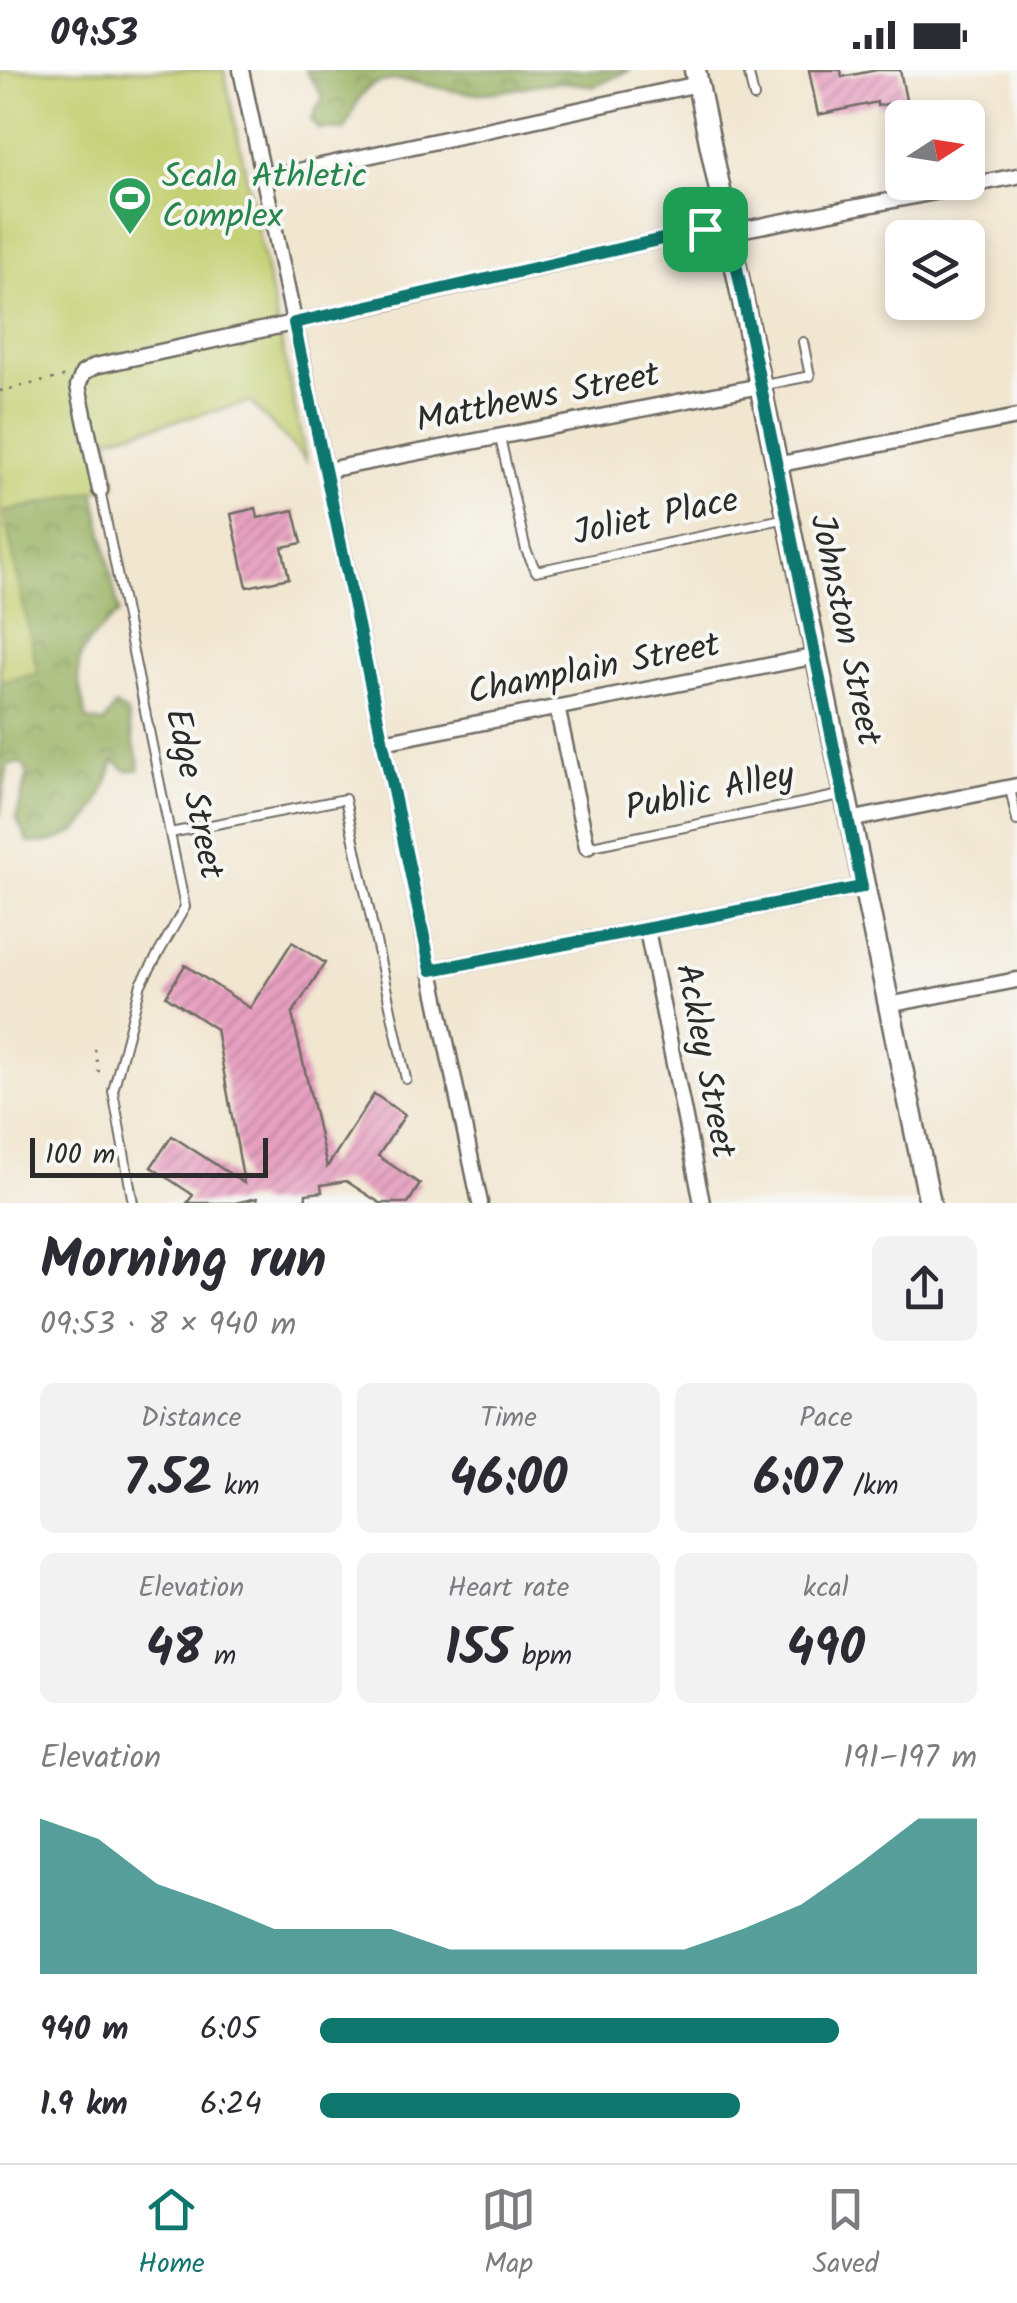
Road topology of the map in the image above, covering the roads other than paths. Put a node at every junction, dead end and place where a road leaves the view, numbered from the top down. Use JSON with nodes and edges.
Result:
{"nodes":[{"id":1,"x":242,"y":70,"type":"edge"},
{"id":2,"x":748,"y":70,"type":"edge"},
{"id":3,"x":696,"y":77,"type":"edge"},
{"id":4,"x":754,"y":97,"type":"dead end"},
{"id":5,"x":1017,"y":176,"type":"edge"},
{"id":6,"x":266,"y":178,"type":"junction"},
{"id":7,"x":728,"y":228,"type":"junction"},
{"id":8,"x":294,"y":323,"type":"junction"},
{"id":9,"x":804,"y":342,"type":"dead end"},
{"id":10,"x":760,"y":386,"type":"junction"},
{"id":11,"x":1017,"y":417,"type":"edge"},
{"id":12,"x":500,"y":437,"type":"junction"},
{"id":13,"x":776,"y":464,"type":"junction"},
{"id":14,"x":327,"y":470,"type":"junction"},
{"id":15,"x":100,"y":490,"type":"joint"},
{"id":16,"x":787,"y":518,"type":"junction"},
{"id":17,"x":817,"y":656,"type":"junction"},
{"id":18,"x":557,"y":707,"type":"junction"},
{"id":19,"x":383,"y":742,"type":"junction"},
{"id":20,"x":1013,"y":787,"type":"edge"},
{"id":21,"x":845,"y":794,"type":"junction"},
{"id":22,"x":850,"y":820,"type":"junction"},
{"id":23,"x":1017,"y":821,"type":"edge"},
{"id":24,"x":170,"y":832,"type":"junction"},
{"id":25,"x":587,"y":847,"type":"joint"},
{"id":26,"x":862,"y":887,"type":"junction"},
{"id":27,"x":647,"y":930,"type":"junction"},
{"id":28,"x":431,"y":970,"type":"junction"},
{"id":29,"x":1017,"y":980,"type":"edge"},
{"id":30,"x":888,"y":1005,"type":"junction"},
{"id":31,"x":406,"y":1079,"type":"dead end"},
{"id":32,"x":133,"y":1203,"type":"edge"},
{"id":33,"x":480,"y":1203,"type":"edge"},
{"id":34,"x":702,"y":1203,"type":"edge"},
{"id":35,"x":930,"y":1203,"type":"edge"}],
"edges":[{"from":1,"to":6,"type":"street"},
{"from":2,"to":4,"type":"lane"},
{"from":3,"to":6,"type":"street"},
{"from":3,"to":7,"type":"main road","name":"Johnston Street"},
{"from":5,"to":7,"type":"street"},
{"from":6,"to":8,"type":"street"},
{"from":7,"to":8,"type":"street"},
{"from":7,"to":10,"type":"main road","name":"Johnston Street"},
{"from":8,"to":14,"type":"street"},
{"from":8,"to":15,"type":"street","name":"Edge Street"},
{"from":9,"to":10,"type":"lane"},
{"from":10,"to":12,"type":"street","name":"Matthews Street"},
{"from":10,"to":13,"type":"main road","name":"Johnston Street"},
{"from":11,"to":13,"type":"street"},
{"from":12,"to":14,"type":"street","name":"Matthews Street"},
{"from":12,"to":16,"type":"lane","name":"Joliet Place"},
{"from":13,"to":16,"type":"main road","name":"Johnston Street"},
{"from":14,"to":19,"type":"street"},
{"from":15,"to":24,"type":"lane","name":"Edge Street"},
{"from":16,"to":17,"type":"main road","name":"Johnston Street"},
{"from":17,"to":18,"type":"street","name":"Champlain Street"},
{"from":17,"to":21,"type":"main road","name":"Johnston Street"},
{"from":18,"to":19,"type":"street","name":"Champlain Street"},
{"from":18,"to":25,"type":"street"},
{"from":19,"to":28,"type":"street"},
{"from":20,"to":22,"type":"street"},
{"from":20,"to":23,"type":"lane"},
{"from":21,"to":22,"type":"main road","name":"Johnston Street"},
{"from":21,"to":25,"type":"lane","name":"Public Alley"},
{"from":22,"to":26,"type":"main road","name":"Johnston Street"},
{"from":24,"to":31,"type":"lane"},
{"from":24,"to":32,"type":"lane","name":"Edge Street"},
{"from":26,"to":27,"type":"street"},
{"from":26,"to":30,"type":"main road","name":"Johnston Street"},
{"from":27,"to":28,"type":"street"},
{"from":27,"to":34,"type":"street","name":"Ackley Street"},
{"from":28,"to":33,"type":"street"},
{"from":29,"to":30,"type":"street"},
{"from":30,"to":35,"type":"main road","name":"Johnston Street"}]}
